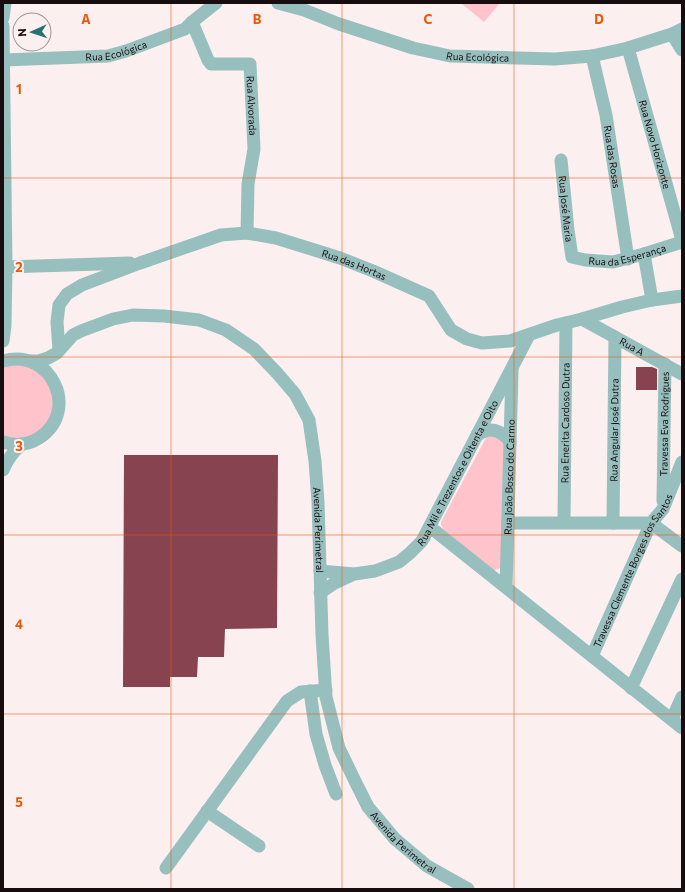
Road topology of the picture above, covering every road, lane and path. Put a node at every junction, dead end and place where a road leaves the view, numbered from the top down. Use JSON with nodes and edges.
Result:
{"nodes":[{"id":1,"x":5,"y":3,"type":"edge"},
{"id":2,"x":216,"y":3,"type":"edge"},
{"id":3,"x":278,"y":3,"type":"edge"},
{"id":4,"x":3,"y":18,"type":"edge"},
{"id":5,"x":192,"y":22,"type":"junction"},
{"id":6,"x":3,"y":26,"type":"edge"},
{"id":7,"x":677,"y":32,"type":"edge"},
{"id":8,"x":628,"y":48,"type":"junction"},
{"id":9,"x":682,"y":50,"type":"edge"},
{"id":10,"x":592,"y":56,"type":"junction"},
{"id":11,"x":4,"y":60,"type":"edge"},
{"id":12,"x":561,"y":160,"type":"dead end"},
{"id":13,"x":247,"y":233,"type":"junction"},
{"id":14,"x":682,"y":241,"type":"edge"},
{"id":15,"x":644,"y":254,"type":"junction"},
{"id":16,"x":572,"y":257,"type":"joint"},
{"id":17,"x":628,"y":259,"type":"junction"},
{"id":18,"x":140,"y":263,"type":"junction"},
{"id":19,"x":6,"y":267,"type":"junction"},
{"id":20,"x":682,"y":296,"type":"edge"},
{"id":21,"x":652,"y":300,"type":"junction"},
{"id":22,"x":582,"y":319,"type":"junction"},
{"id":23,"x":566,"y":323,"type":"junction"},
{"id":24,"x":5,"y":326,"type":"junction"},
{"id":25,"x":529,"y":335,"type":"junction"},
{"id":26,"x":615,"y":337,"type":"junction"},
{"id":27,"x":3,"y":341,"type":"edge"},
{"id":28,"x":58,"y":351,"type":"junction"},
{"id":29,"x":26,"y":360,"type":"junction"},
{"id":30,"x":3,"y":362,"type":"edge"},
{"id":31,"x":665,"y":364,"type":"junction"},
{"id":32,"x":512,"y":368,"type":"junction"},
{"id":33,"x":682,"y":374,"type":"edge"},
{"id":34,"x":57,"y":387,"type":"junction"},
{"id":35,"x":477,"y":435,"type":"junction"},
{"id":36,"x":3,"y":442,"type":"edge"},
{"id":37,"x":510,"y":442,"type":"junction"},
{"id":38,"x":22,"y":444,"type":"junction"},
{"id":39,"x":682,"y":462,"type":"edge"},
{"id":40,"x":3,"y":470,"type":"edge"},
{"id":41,"x":663,"y":509,"type":"junction"},
{"id":42,"x":564,"y":522,"type":"junction"},
{"id":43,"x":508,"y":523,"type":"junction"},
{"id":44,"x":613,"y":523,"type":"junction"},
{"id":45,"x":651,"y":523,"type":"junction"},
{"id":46,"x":430,"y":527,"type":"junction"},
{"id":47,"x":682,"y":546,"type":"edge"},
{"id":48,"x":320,"y":552,"type":"junction"},
{"id":49,"x":320,"y":571,"type":"junction"},
{"id":50,"x":349,"y":574,"type":"junction"},
{"id":51,"x":682,"y":579,"type":"edge"},
{"id":52,"x":506,"y":587,"type":"junction"},
{"id":53,"x":320,"y":593,"type":"junction"},
{"id":54,"x":592,"y":656,"type":"junction"},
{"id":55,"x":631,"y":688,"type":"junction"},
{"id":56,"x":326,"y":690,"type":"junction"},
{"id":57,"x":310,"y":691,"type":"junction"},
{"id":58,"x":682,"y":697,"type":"edge"},
{"id":59,"x":672,"y":719,"type":"junction"},
{"id":60,"x":682,"y":728,"type":"edge"},
{"id":61,"x":336,"y":794,"type":"dead end"},
{"id":62,"x":207,"y":811,"type":"junction"},
{"id":63,"x":259,"y":846,"type":"dead end"},
{"id":64,"x":166,"y":868,"type":"dead end"},
{"id":65,"x":468,"y":889,"type":"edge"}],
"edges":[{"from":1,"to":4,"type":"street"},
{"from":2,"to":5,"type":"street","name":"Rua Ecológica"},
{"from":3,"to":10,"type":"street","name":"Rua Ecológica"},
{"from":5,"to":11,"type":"street","name":"Rua Ecológica"},
{"from":5,"to":13,"type":"street","name":"Rua Alvorada"},
{"from":6,"to":11,"type":"street"},
{"from":7,"to":8,"type":"street","name":"Rua Ecológica"},
{"from":7,"to":9,"type":"street"},
{"from":8,"to":10,"type":"street","name":"Rua Ecológica"},
{"from":8,"to":14,"type":"street","name":"Rua Novo Horizonte"},
{"from":10,"to":17,"type":"street","name":"Rua das Rosas"},
{"from":11,"to":19,"type":"street"},
{"from":12,"to":16,"type":"street","name":"Rua José Maria"},
{"from":13,"to":18,"type":"street","name":"Rua das Hortas"},
{"from":13,"to":25,"type":"street","name":"Rua das Hortas"},
{"from":14,"to":15,"type":"street","name":"Rua da Esperança"},
{"from":15,"to":17,"type":"street","name":"Rua da Esperança"},
{"from":15,"to":21,"type":"street"},
{"from":16,"to":17,"type":"street","name":"Rua da Esperança"},
{"from":18,"to":19,"type":"street"},
{"from":18,"to":28,"type":"street","name":"Rua das Hortas"},
{"from":19,"to":24,"type":"street"},
{"from":20,"to":21,"type":"street","name":"Rua das Hortas"},
{"from":21,"to":22,"type":"street","name":"Rua das Hortas"},
{"from":22,"to":23,"type":"street","name":"Rua das Hortas"},
{"from":22,"to":26,"type":"street","name":"Rua A"},
{"from":23,"to":25,"type":"street","name":"Rua das Hortas"},
{"from":23,"to":42,"type":"street","name":"Rua Enerita Cardoso Dutra"},
{"from":24,"to":27,"type":"street"},
{"from":24,"to":29,"type":"street"},
{"from":25,"to":32,"type":"street","name":"Rua Mil e Trezentos e Oitenta e Oito"},
{"from":26,"to":31,"type":"street","name":"Rua A"},
{"from":26,"to":44,"type":"street","name":"Rua Angular José Dutra"},
{"from":28,"to":29,"type":"street","name":"Avenida Perimetral"},
{"from":28,"to":34,"type":"street"},
{"from":28,"to":48,"type":"street","name":"Avenida Perimetral"},
{"from":29,"to":30,"type":"street","name":"Avenida Perimetral"},
{"from":29,"to":34,"type":"street"},
{"from":31,"to":33,"type":"street","name":"Rua A"},
{"from":31,"to":41,"type":"street","name":"Travessa Eva Rodrigues"},
{"from":32,"to":35,"type":"street","name":"Rua Mil e Trezentos e Oitenta e Oito"},
{"from":32,"to":37,"type":"street","name":"Rua João Bosco do Carmo"},
{"from":34,"to":38,"type":"street"},
{"from":35,"to":37,"type":"street"},
{"from":35,"to":46,"type":"street","name":"Rua Mil e Trezentos e Oitenta e Oito"},
{"from":36,"to":38,"type":"street"},
{"from":37,"to":43,"type":"street","name":"Rua João Bosco do Carmo"},
{"from":38,"to":40,"type":"street"},
{"from":39,"to":41,"type":"street","name":"Travessa Clemente Borges dos Santos"},
{"from":41,"to":45,"type":"street","name":"Travessa Clemente Borges dos Santos"},
{"from":42,"to":43,"type":"street"},
{"from":42,"to":44,"type":"street"},
{"from":43,"to":52,"type":"street","name":"Rua João Bosco do Carmo"},
{"from":44,"to":45,"type":"street"},
{"from":45,"to":47,"type":"street"},
{"from":45,"to":54,"type":"street","name":"Travessa Clemente Borges dos Santos"},
{"from":46,"to":50,"type":"street","name":"Rua Mil e Trezentos e Oitenta e Oito"},
{"from":46,"to":52,"type":"street"},
{"from":48,"to":49,"type":"street","name":"Avenida Perimetral"},
{"from":48,"to":50,"type":"street"},
{"from":49,"to":50,"type":"street","name":"Rua Mil e Trezentos e Oitenta e Oito"},
{"from":49,"to":53,"type":"street","name":"Avenida Perimetral"},
{"from":50,"to":53,"type":"street","name":"Rua Mil e Trezentos e Oitenta e Oito"},
{"from":51,"to":55,"type":"street"},
{"from":52,"to":54,"type":"street"},
{"from":53,"to":56,"type":"street","name":"Avenida Perimetral"},
{"from":54,"to":55,"type":"street"},
{"from":55,"to":59,"type":"street"},
{"from":56,"to":57,"type":"street"},
{"from":56,"to":65,"type":"street","name":"Avenida Perimetral"},
{"from":57,"to":61,"type":"street"},
{"from":57,"to":62,"type":"street"},
{"from":58,"to":59,"type":"street"},
{"from":59,"to":60,"type":"street"},
{"from":62,"to":63,"type":"street"},
{"from":62,"to":64,"type":"street"}]}
